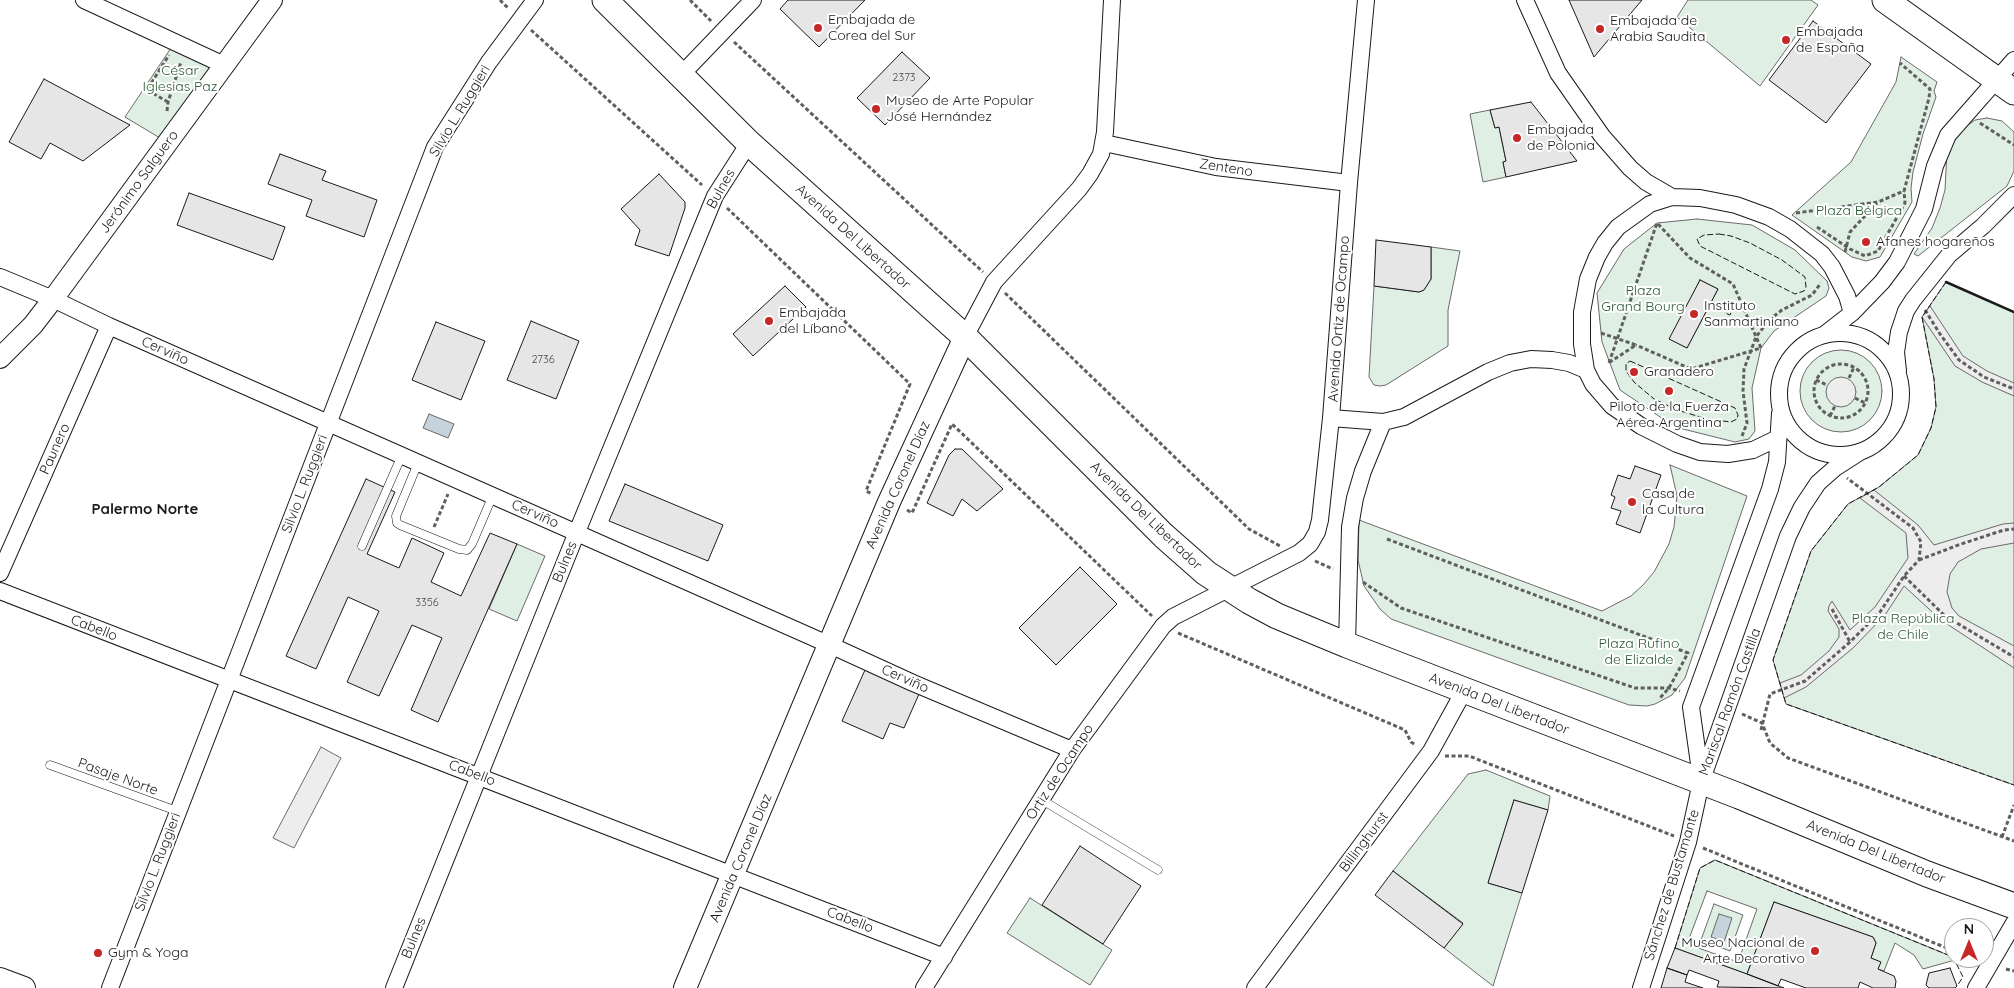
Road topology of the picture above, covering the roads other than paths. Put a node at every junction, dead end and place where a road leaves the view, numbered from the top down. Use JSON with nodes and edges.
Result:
{"nodes":[{"id":1,"x":84,"y":0,"type":"edge"},
{"id":2,"x":272,"y":0,"type":"edge"},
{"id":3,"x":535,"y":0,"type":"edge"},
{"id":4,"x":605,"y":0,"type":"edge"},
{"id":5,"x":754,"y":0,"type":"edge"},
{"id":6,"x":1112,"y":0,"type":"edge"},
{"id":7,"x":1366,"y":0,"type":"edge"},
{"id":8,"x":1525,"y":0,"type":"edge"},
{"id":9,"x":1885,"y":0,"type":"edge"},
{"id":10,"x":2014,"y":60,"type":"edge"},
{"id":11,"x":224,"y":65,"type":"junction"},
{"id":12,"x":681,"y":75,"type":"junction"},
{"id":13,"x":2006,"y":86,"type":"edge"},
{"id":14,"x":749,"y":143,"type":"junction"},
{"id":15,"x":1104,"y":143,"type":"junction"},
{"id":16,"x":1349,"y":183,"type":"junction"},
{"id":17,"x":2014,"y":195,"type":"edge"},
{"id":18,"x":1672,"y":197,"type":"junction"},
{"id":19,"x":0,"y":277,"type":"edge"},
{"id":20,"x":53,"y":299,"type":"junction"},
{"id":21,"x":1852,"y":313,"type":"junction"},
{"id":22,"x":110,"y":326,"type":"junction"},
{"id":23,"x":1824,"y":335,"type":"junction"},
{"id":24,"x":965,"y":337,"type":"junction"},
{"id":25,"x":0,"y":358,"type":"edge"},
{"id":26,"x":1586,"y":370,"type":"junction"},
{"id":27,"x":1899,"y":378,"type":"junction"},
{"id":28,"x":1780,"y":413,"type":"junction"},
{"id":29,"x":1331,"y":418,"type":"junction"},
{"id":30,"x":1383,"y":422,"type":"junction"},
{"id":31,"x":328,"y":423,"type":"junction"},
{"id":32,"x":1778,"y":438,"type":"junction"},
{"id":33,"x":1860,"y":452,"type":"junction"},
{"id":34,"x":402,"y":456,"type":"junction"},
{"id":35,"x":418,"y":463,"type":"junction"},
{"id":36,"x":493,"y":496,"type":"junction"},
{"id":37,"x":577,"y":532,"type":"junction"},
{"id":38,"x":362,"y":546,"type":"dead end"},
{"id":39,"x":0,"y":573,"type":"edge"},
{"id":40,"x":1229,"y":588,"type":"junction"},
{"id":41,"x":0,"y":591,"type":"edge"},
{"id":42,"x":830,"y":645,"type":"junction"},
{"id":43,"x":1347,"y":645,"type":"junction"},
{"id":44,"x":229,"y":680,"type":"junction"},
{"id":45,"x":1464,"y":691,"type":"junction"},
{"id":46,"x":1072,"y":750,"type":"junction"},
{"id":47,"x":50,"y":765,"type":"dead end"},
{"id":48,"x":480,"y":776,"type":"junction"},
{"id":49,"x":1701,"y":782,"type":"junction"},
{"id":50,"x":1042,"y":800,"type":"junction"},
{"id":51,"x":177,"y":811,"type":"junction"},
{"id":52,"x":1158,"y":870,"type":"dead end"},
{"id":53,"x":734,"y":875,"type":"junction"},
{"id":54,"x":2014,"y":906,"type":"edge"},
{"id":55,"x":2014,"y":924,"type":"edge"},
{"id":56,"x":944,"y":957,"type":"junction"},
{"id":57,"x":0,"y":979,"type":"edge"},
{"id":58,"x":24,"y":988,"type":"edge"},
{"id":59,"x":110,"y":988,"type":"edge"},
{"id":60,"x":394,"y":988,"type":"edge"},
{"id":61,"x":685,"y":988,"type":"edge"},
{"id":62,"x":924,"y":988,"type":"edge"},
{"id":63,"x":1255,"y":988,"type":"edge"},
{"id":64,"x":1641,"y":988,"type":"edge"},
{"id":65,"x":1976,"y":988,"type":"edge"}],
"edges":[{"from":1,"to":11,"type":"street"},
{"from":2,"to":11,"type":"street","name":"Jerónimo Salguero"},
{"from":3,"to":31,"type":"street","name":"Silvio L. Ruggieri"},
{"from":4,"to":12,"type":"main road","name":"Avenida Del Libertador"},
{"from":5,"to":12,"type":"street"},
{"from":6,"to":15,"type":"street","name":"Avenida Coronel Díaz"},
{"from":7,"to":16,"type":"street","name":"Avenida Ortiz de Ocampo"},
{"from":8,"to":18,"type":"street"},
{"from":9,"to":13,"type":"main road"},
{"from":10,"to":13,"type":"street"},
{"from":11,"to":20,"type":"street","name":"Jerónimo Salguero"},
{"from":12,"to":14,"type":"main road","name":"Avenida Del Libertador"},
{"from":13,"to":21,"type":"street"},
{"from":14,"to":24,"type":"main road","name":"Avenida Del Libertador"},
{"from":14,"to":37,"type":"street","name":"Bulnes"},
{"from":15,"to":16,"type":"street","name":"Zenteno"},
{"from":15,"to":24,"type":"street","name":"Avenida Coronel Díaz"},
{"from":16,"to":29,"type":"street","name":"Avenida Ortiz de Ocampo"},
{"from":17,"to":27,"type":"street"},
{"from":18,"to":21,"type":"street"},
{"from":18,"to":26,"type":"street"},
{"from":19,"to":20,"type":"street","name":"Cerviño"},
{"from":20,"to":22,"type":"street","name":"Cerviño"},
{"from":20,"to":25,"type":"street","name":"Jerónimo Salguero"},
{"from":21,"to":23,"type":"street"},
{"from":22,"to":31,"type":"street","name":"Cerviño"},
{"from":22,"to":39,"type":"street","name":"Paunero"},
{"from":23,"to":27,"type":"street"},
{"from":23,"to":28,"type":"street","name":"Mariscal Ramón Castilla"},
{"from":24,"to":40,"type":"main road","name":"Avenida Del Libertador"},
{"from":24,"to":42,"type":"main road","name":"Avenida Coronel Díaz"},
{"from":26,"to":30,"type":"street"},
{"from":26,"to":32,"type":"street"},
{"from":27,"to":33,"type":"street","name":"Mariscal Ramón Castilla"},
{"from":28,"to":32,"type":"street","name":"Mariscal Ramón Castilla"},
{"from":28,"to":33,"type":"street"},
{"from":29,"to":30,"type":"street"},
{"from":29,"to":40,"type":"street","name":"Avenida Ortiz de Ocampo"},
{"from":30,"to":43,"type":"street"},
{"from":31,"to":34,"type":"street","name":"Cerviño"},
{"from":31,"to":44,"type":"street","name":"Silvio L. Ruggieri"},
{"from":32,"to":49,"type":"street","name":"Mariscal Ramón Castilla"},
{"from":33,"to":49,"type":"street","name":"Mariscal Ramón Castilla"},
{"from":34,"to":35,"type":"street","name":"Cerviño"},
{"from":34,"to":38,"type":"lane"},
{"from":35,"to":36,"type":"street","name":"Cerviño"},
{"from":35,"to":36,"type":"lane"},
{"from":36,"to":37,"type":"street","name":"Cerviño"},
{"from":37,"to":42,"type":"street","name":"Cerviño"},
{"from":37,"to":48,"type":"street","name":"Bulnes"},
{"from":40,"to":43,"type":"main road","name":"Avenida Del Libertador"},
{"from":40,"to":46,"type":"street","name":"Ortiz de Ocampo"},
{"from":41,"to":44,"type":"street","name":"Cabello"},
{"from":42,"to":46,"type":"street","name":"Cerviño"},
{"from":42,"to":53,"type":"main road","name":"Avenida Coronel Díaz"},
{"from":43,"to":45,"type":"main road","name":"Avenida Del Libertador"},
{"from":44,"to":48,"type":"street","name":"Cabello"},
{"from":44,"to":51,"type":"street","name":"Silvio L. Ruggieri"},
{"from":45,"to":49,"type":"main road","name":"Avenida Del Libertador"},
{"from":45,"to":63,"type":"street","name":"Billinghurst"},
{"from":46,"to":50,"type":"street","name":"Ortiz de Ocampo"},
{"from":47,"to":51,"type":"lane","name":"Pasaje Norte"},
{"from":48,"to":53,"type":"street","name":"Cabello"},
{"from":48,"to":60,"type":"street","name":"Bulnes"},
{"from":49,"to":54,"type":"main road","name":"Avenida Del Libertador"},
{"from":49,"to":64,"type":"street","name":"Sánchez de Bustamante"},
{"from":50,"to":52,"type":"lane"},
{"from":50,"to":56,"type":"street","name":"Ortiz de Ocampo"},
{"from":51,"to":59,"type":"street","name":"Silvio L. Ruggieri"},
{"from":53,"to":56,"type":"street","name":"Cabello"},
{"from":53,"to":61,"type":"main road","name":"Avenida Coronel Díaz"},
{"from":55,"to":65,"type":"street"},
{"from":56,"to":62,"type":"street","name":"Ortiz de Ocampo"},
{"from":57,"to":58,"type":"main road"}]}
